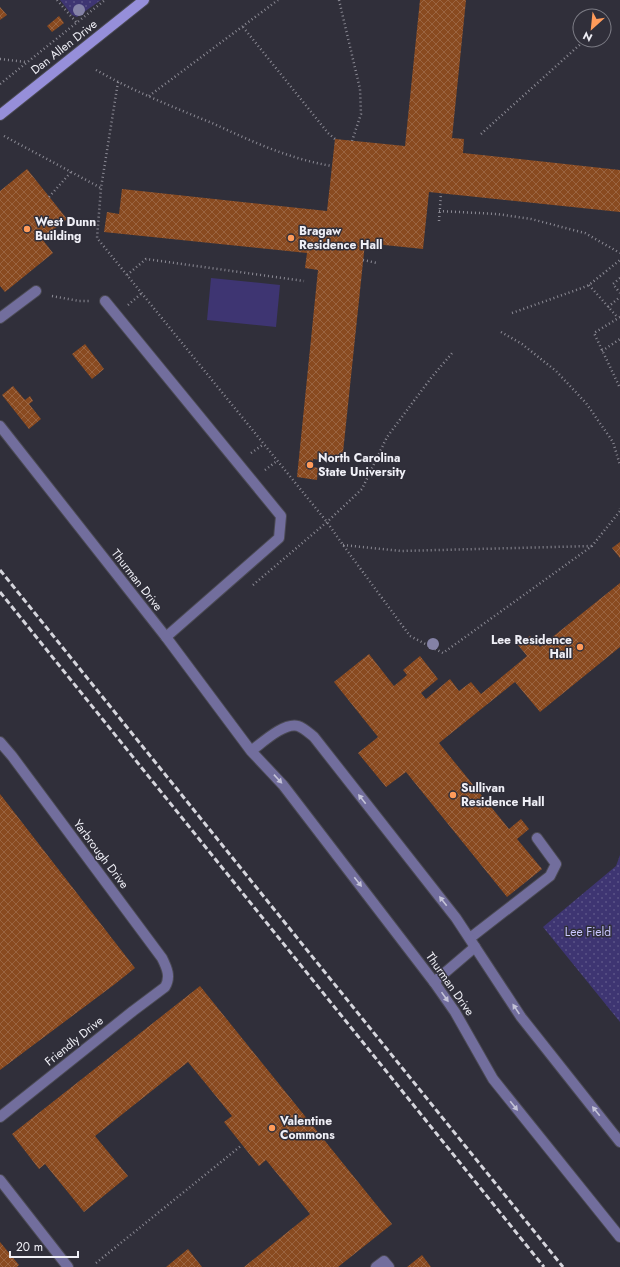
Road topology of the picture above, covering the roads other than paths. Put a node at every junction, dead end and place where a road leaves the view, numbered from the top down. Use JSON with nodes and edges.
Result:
{"nodes":[{"id":1,"x":144,"y":0,"type":"edge"},
{"id":2,"x":0,"y":114,"type":"edge"},
{"id":3,"x":36,"y":290,"type":"road end"},
{"id":4,"x":105,"y":301,"type":"road end"},
{"id":5,"x":0,"y":318,"type":"edge"},
{"id":6,"x":0,"y":426,"type":"edge"},
{"id":7,"x":166,"y":637,"type":"junction"},
{"id":8,"x":0,"y":742,"type":"edge"},
{"id":9,"x":251,"y":751,"type":"junction"},
{"id":10,"x":537,"y":838,"type":"dead end"},
{"id":11,"x":472,"y":943,"type":"junction"},
{"id":12,"x":434,"y":982,"type":"junction"},
{"id":13,"x":165,"y":987,"type":"joint"},
{"id":14,"x":0,"y":1117,"type":"edge"},
{"id":15,"x":620,"y":1142,"type":"edge"},
{"id":16,"x":0,"y":1180,"type":"edge"},
{"id":17,"x":620,"y":1237,"type":"edge"},
{"id":18,"x":68,"y":1267,"type":"edge"},
{"id":19,"x":376,"y":1267,"type":"edge"},
{"id":20,"x":389,"y":1267,"type":"edge"}],
"edges":[{"from":1,"to":2,"type":"street","name":"Dan Allen Drive"},
{"from":3,"to":5,"type":"street"},
{"from":4,"to":7,"type":"street"},
{"from":6,"to":7,"type":"street","name":"Thurman Drive"},
{"from":7,"to":9,"type":"street","name":"Thurman Drive"},
{"from":8,"to":13,"type":"street","name":"Yarbrough Drive"},
{"from":11,"to":9,"type":"street","one_way":true},
{"from":9,"to":12,"type":"street","name":"Thurman Drive","one_way":true},
{"from":10,"to":11,"type":"street"},
{"from":11,"to":12,"type":"street"},
{"from":15,"to":11,"type":"street","one_way":true},
{"from":12,"to":17,"type":"street","name":"Thurman Drive","one_way":true},
{"from":13,"to":14,"type":"street","name":"Friendly Drive"},
{"from":16,"to":18,"type":"street"},
{"from":19,"to":20,"type":"street"}]}
